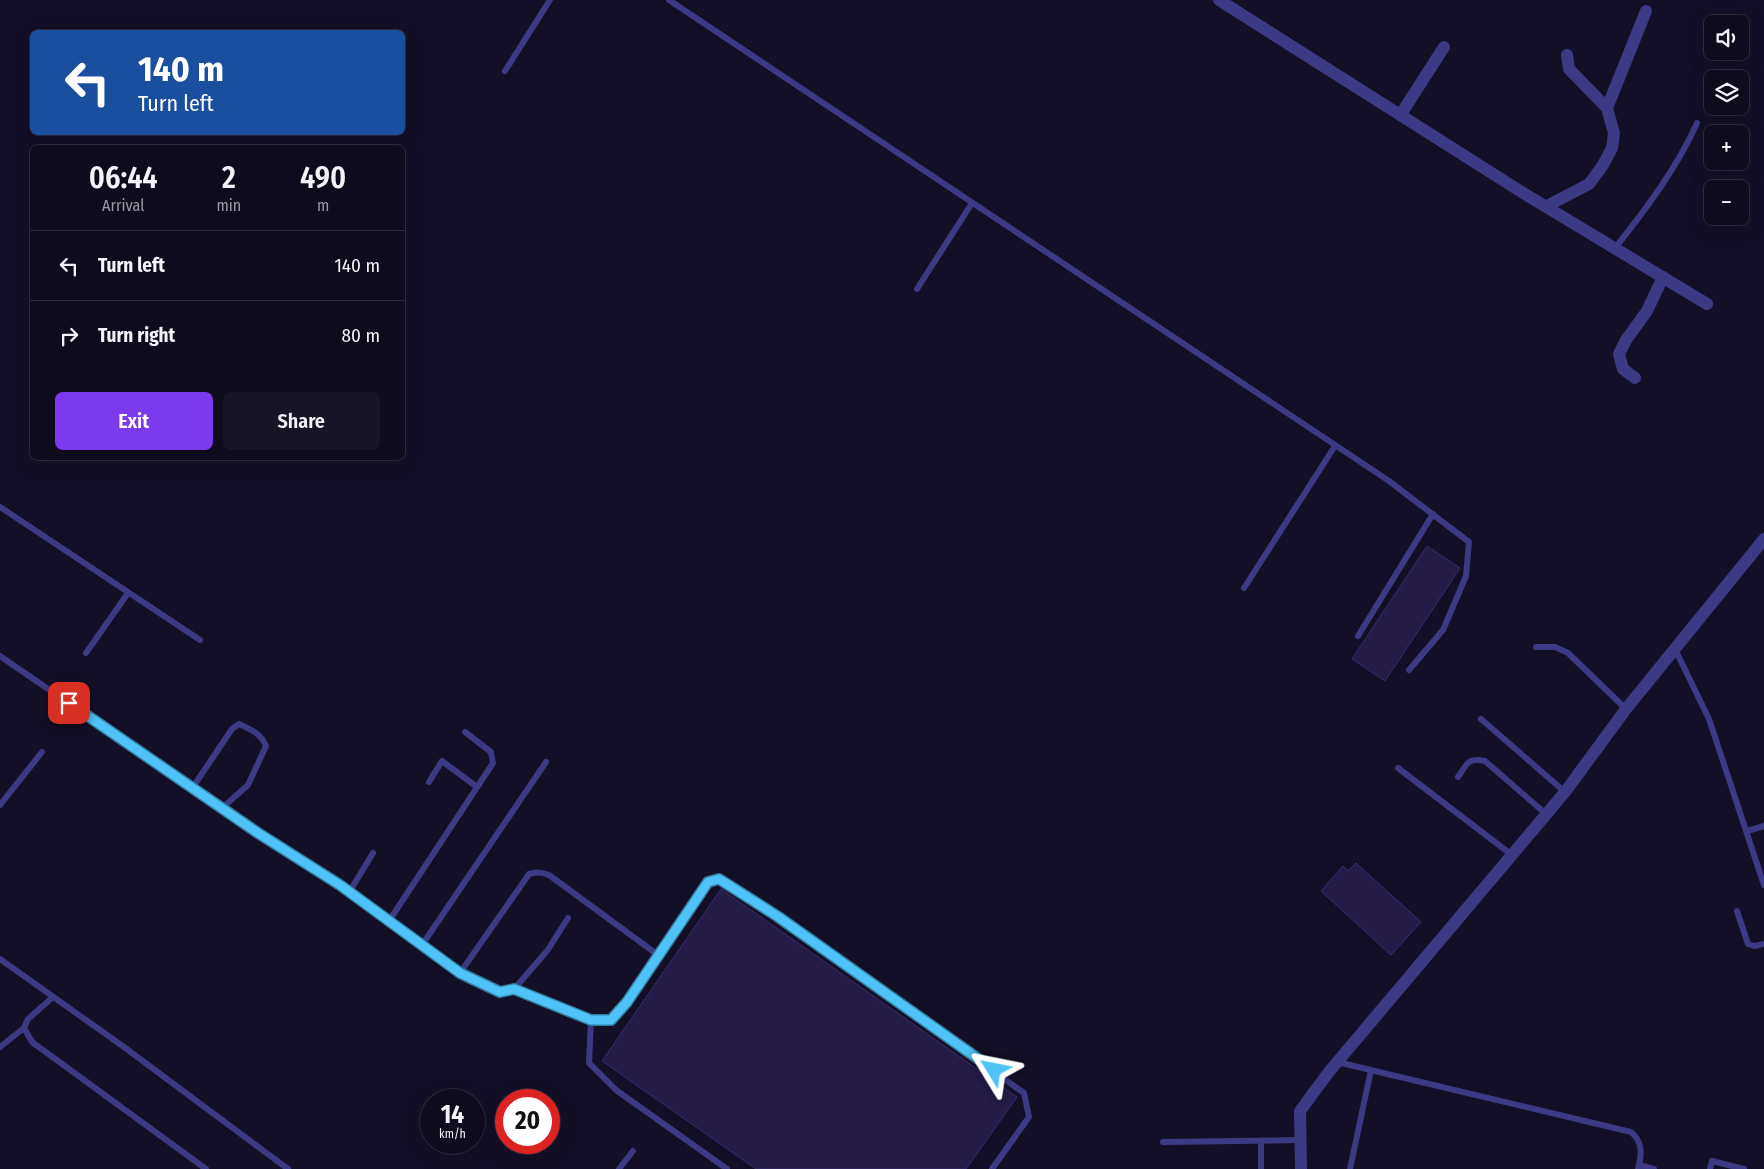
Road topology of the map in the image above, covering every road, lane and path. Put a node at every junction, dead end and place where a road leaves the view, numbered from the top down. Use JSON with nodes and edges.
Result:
{"nodes":[{"id":1,"x":550,"y":0,"type":"edge"},
{"id":2,"x":670,"y":0,"type":"edge"},
{"id":3,"x":1218,"y":0,"type":"edge"},
{"id":4,"x":1646,"y":11,"type":"dead end"},
{"id":5,"x":1444,"y":47,"type":"dead end"},
{"id":6,"x":1567,"y":56,"type":"dead end"},
{"id":7,"x":506,"y":72,"type":"dead end"},
{"id":8,"x":1607,"y":108,"type":"junction"},
{"id":9,"x":1401,"y":114,"type":"junction"},
{"id":10,"x":1697,"y":123,"type":"dead end"},
{"id":11,"x":972,"y":203,"type":"junction"},
{"id":12,"x":1547,"y":206,"type":"junction"},
{"id":13,"x":1614,"y":248,"type":"junction"},
{"id":14,"x":1663,"y":277,"type":"junction"},
{"id":15,"x":917,"y":289,"type":"dead end"},
{"id":16,"x":1707,"y":304,"type":"dead end"},
{"id":17,"x":1636,"y":378,"type":"dead end"},
{"id":18,"x":1335,"y":446,"type":"junction"},
{"id":19,"x":0,"y":507,"type":"edge"},
{"id":20,"x":1433,"y":514,"type":"junction"},
{"id":21,"x":1764,"y":539,"type":"edge"},
{"id":22,"x":1244,"y":588,"type":"dead end"},
{"id":23,"x":128,"y":593,"type":"junction"},
{"id":24,"x":1358,"y":636,"type":"dead end"},
{"id":25,"x":200,"y":640,"type":"dead end"},
{"id":26,"x":1536,"y":647,"type":"dead end"},
{"id":27,"x":1675,"y":649,"type":"junction"},
{"id":28,"x":86,"y":653,"type":"dead end"},
{"id":29,"x":0,"y":656,"type":"edge"},
{"id":30,"x":1409,"y":670,"type":"dead end"},
{"id":31,"x":1626,"y":709,"type":"junction"},
{"id":32,"x":1481,"y":719,"type":"dead end"},
{"id":33,"x":465,"y":732,"type":"dead end"},
{"id":34,"x":42,"y":752,"type":"dead end"},
{"id":35,"x":546,"y":762,"type":"dead end"},
{"id":36,"x":1398,"y":768,"type":"dead end"},
{"id":37,"x":1458,"y":777,"type":"dead end"},
{"id":38,"x":429,"y":782,"type":"dead end"},
{"id":39,"x":193,"y":787,"type":"junction"},
{"id":40,"x":477,"y":787,"type":"junction"},
{"id":41,"x":1565,"y":792,"type":"junction"},
{"id":42,"x":0,"y":806,"type":"edge"},
{"id":43,"x":222,"y":808,"type":"junction"},
{"id":44,"x":1546,"y":814,"type":"junction"},
{"id":45,"x":1764,"y":826,"type":"edge"},
{"id":46,"x":1747,"y":831,"type":"junction"},
{"id":47,"x":373,"y":853,"type":"dead end"},
{"id":48,"x":1512,"y":855,"type":"junction"},
{"id":49,"x":1764,"y":885,"type":"edge"},
{"id":50,"x":350,"y":892,"type":"junction"},
{"id":51,"x":1737,"y":911,"type":"dead end"},
{"id":52,"x":568,"y":918,"type":"dead end"},
{"id":53,"x":389,"y":921,"type":"junction"},
{"id":54,"x":1764,"y":944,"type":"edge"},
{"id":55,"x":422,"y":945,"type":"junction"},
{"id":56,"x":658,"y":955,"type":"junction"},
{"id":57,"x":0,"y":959,"type":"edge"},
{"id":58,"x":460,"y":973,"type":"junction"},
{"id":59,"x":514,"y":989,"type":"junction"},
{"id":60,"x":53,"y":997,"type":"junction"},
{"id":61,"x":591,"y":1020,"type":"junction"},
{"id":62,"x":24,"y":1028,"type":"junction"},
{"id":63,"x":0,"y":1047,"type":"edge"},
{"id":64,"x":1337,"y":1062,"type":"junction"},
{"id":65,"x":1371,"y":1070,"type":"junction"},
{"id":66,"x":1301,"y":1140,"type":"junction"},
{"id":67,"x":1261,"y":1141,"type":"junction"},
{"id":68,"x":1163,"y":1142,"type":"dead end"},
{"id":69,"x":633,"y":1151,"type":"dead end"},
{"id":70,"x":1639,"y":1167,"type":"edge"},
{"id":71,"x":206,"y":1169,"type":"edge"},
{"id":72,"x":288,"y":1169,"type":"edge"},
{"id":73,"x":619,"y":1169,"type":"edge"},
{"id":74,"x":726,"y":1169,"type":"edge"},
{"id":75,"x":992,"y":1169,"type":"edge"},
{"id":76,"x":1261,"y":1169,"type":"edge"},
{"id":77,"x":1301,"y":1169,"type":"edge"},
{"id":78,"x":1350,"y":1169,"type":"edge"},
{"id":79,"x":1654,"y":1169,"type":"edge"},
{"id":80,"x":1710,"y":1169,"type":"edge"},
{"id":81,"x":1744,"y":1169,"type":"edge"}],
"edges":[{"from":1,"to":7,"type":"lane"},
{"from":2,"to":11,"type":"lane"},
{"from":3,"to":9,"type":"street"},
{"from":4,"to":8,"type":"street"},
{"from":5,"to":9,"type":"street"},
{"from":6,"to":8,"type":"street"},
{"from":8,"to":12,"type":"street"},
{"from":9,"to":12,"type":"street"},
{"from":10,"to":13,"type":"lane"},
{"from":11,"to":15,"type":"lane"},
{"from":11,"to":18,"type":"lane"},
{"from":12,"to":13,"type":"street"},
{"from":13,"to":14,"type":"street"},
{"from":14,"to":16,"type":"street"},
{"from":14,"to":17,"type":"street"},
{"from":18,"to":20,"type":"lane"},
{"from":18,"to":22,"type":"lane"},
{"from":19,"to":23,"type":"lane"},
{"from":20,"to":24,"type":"lane"},
{"from":20,"to":30,"type":"lane"},
{"from":21,"to":27,"type":"street"},
{"from":23,"to":25,"type":"lane"},
{"from":23,"to":28,"type":"lane"},
{"from":26,"to":31,"type":"lane"},
{"from":27,"to":31,"type":"street"},
{"from":27,"to":46,"type":"lane"},
{"from":29,"to":39,"type":"lane"},
{"from":31,"to":41,"type":"street"},
{"from":32,"to":41,"type":"lane"},
{"from":33,"to":40,"type":"lane"},
{"from":34,"to":42,"type":"lane"},
{"from":35,"to":55,"type":"lane"},
{"from":36,"to":48,"type":"lane"},
{"from":37,"to":44,"type":"lane"},
{"from":38,"to":40,"type":"lane"},
{"from":39,"to":43,"type":"lane"},
{"from":39,"to":43,"type":"lane"},
{"from":40,"to":53,"type":"lane"},
{"from":41,"to":44,"type":"street"},
{"from":43,"to":50,"type":"lane"},
{"from":44,"to":48,"type":"street"},
{"from":45,"to":46,"type":"lane"},
{"from":46,"to":49,"type":"lane"},
{"from":47,"to":50,"type":"lane"},
{"from":48,"to":64,"type":"street"},
{"from":50,"to":53,"type":"lane"},
{"from":51,"to":54,"type":"lane"},
{"from":52,"to":59,"type":"lane"},
{"from":53,"to":55,"type":"lane"},
{"from":55,"to":58,"type":"lane"},
{"from":56,"to":58,"type":"lane"},
{"from":56,"to":61,"type":"lane"},
{"from":56,"to":75,"type":"lane"},
{"from":57,"to":60,"type":"lane"},
{"from":58,"to":59,"type":"lane"},
{"from":59,"to":61,"type":"lane"},
{"from":60,"to":62,"type":"lane"},
{"from":60,"to":72,"type":"lane"},
{"from":61,"to":74,"type":"lane"},
{"from":62,"to":63,"type":"lane"},
{"from":62,"to":71,"type":"lane"},
{"from":64,"to":65,"type":"lane"},
{"from":64,"to":66,"type":"street"},
{"from":65,"to":70,"type":"lane"},
{"from":65,"to":78,"type":"lane"},
{"from":66,"to":67,"type":"lane"},
{"from":66,"to":77,"type":"street"},
{"from":67,"to":68,"type":"lane"},
{"from":67,"to":76,"type":"lane"},
{"from":69,"to":73,"type":"lane"},
{"from":70,"to":79,"type":"lane"},
{"from":80,"to":81,"type":"lane"}]}
